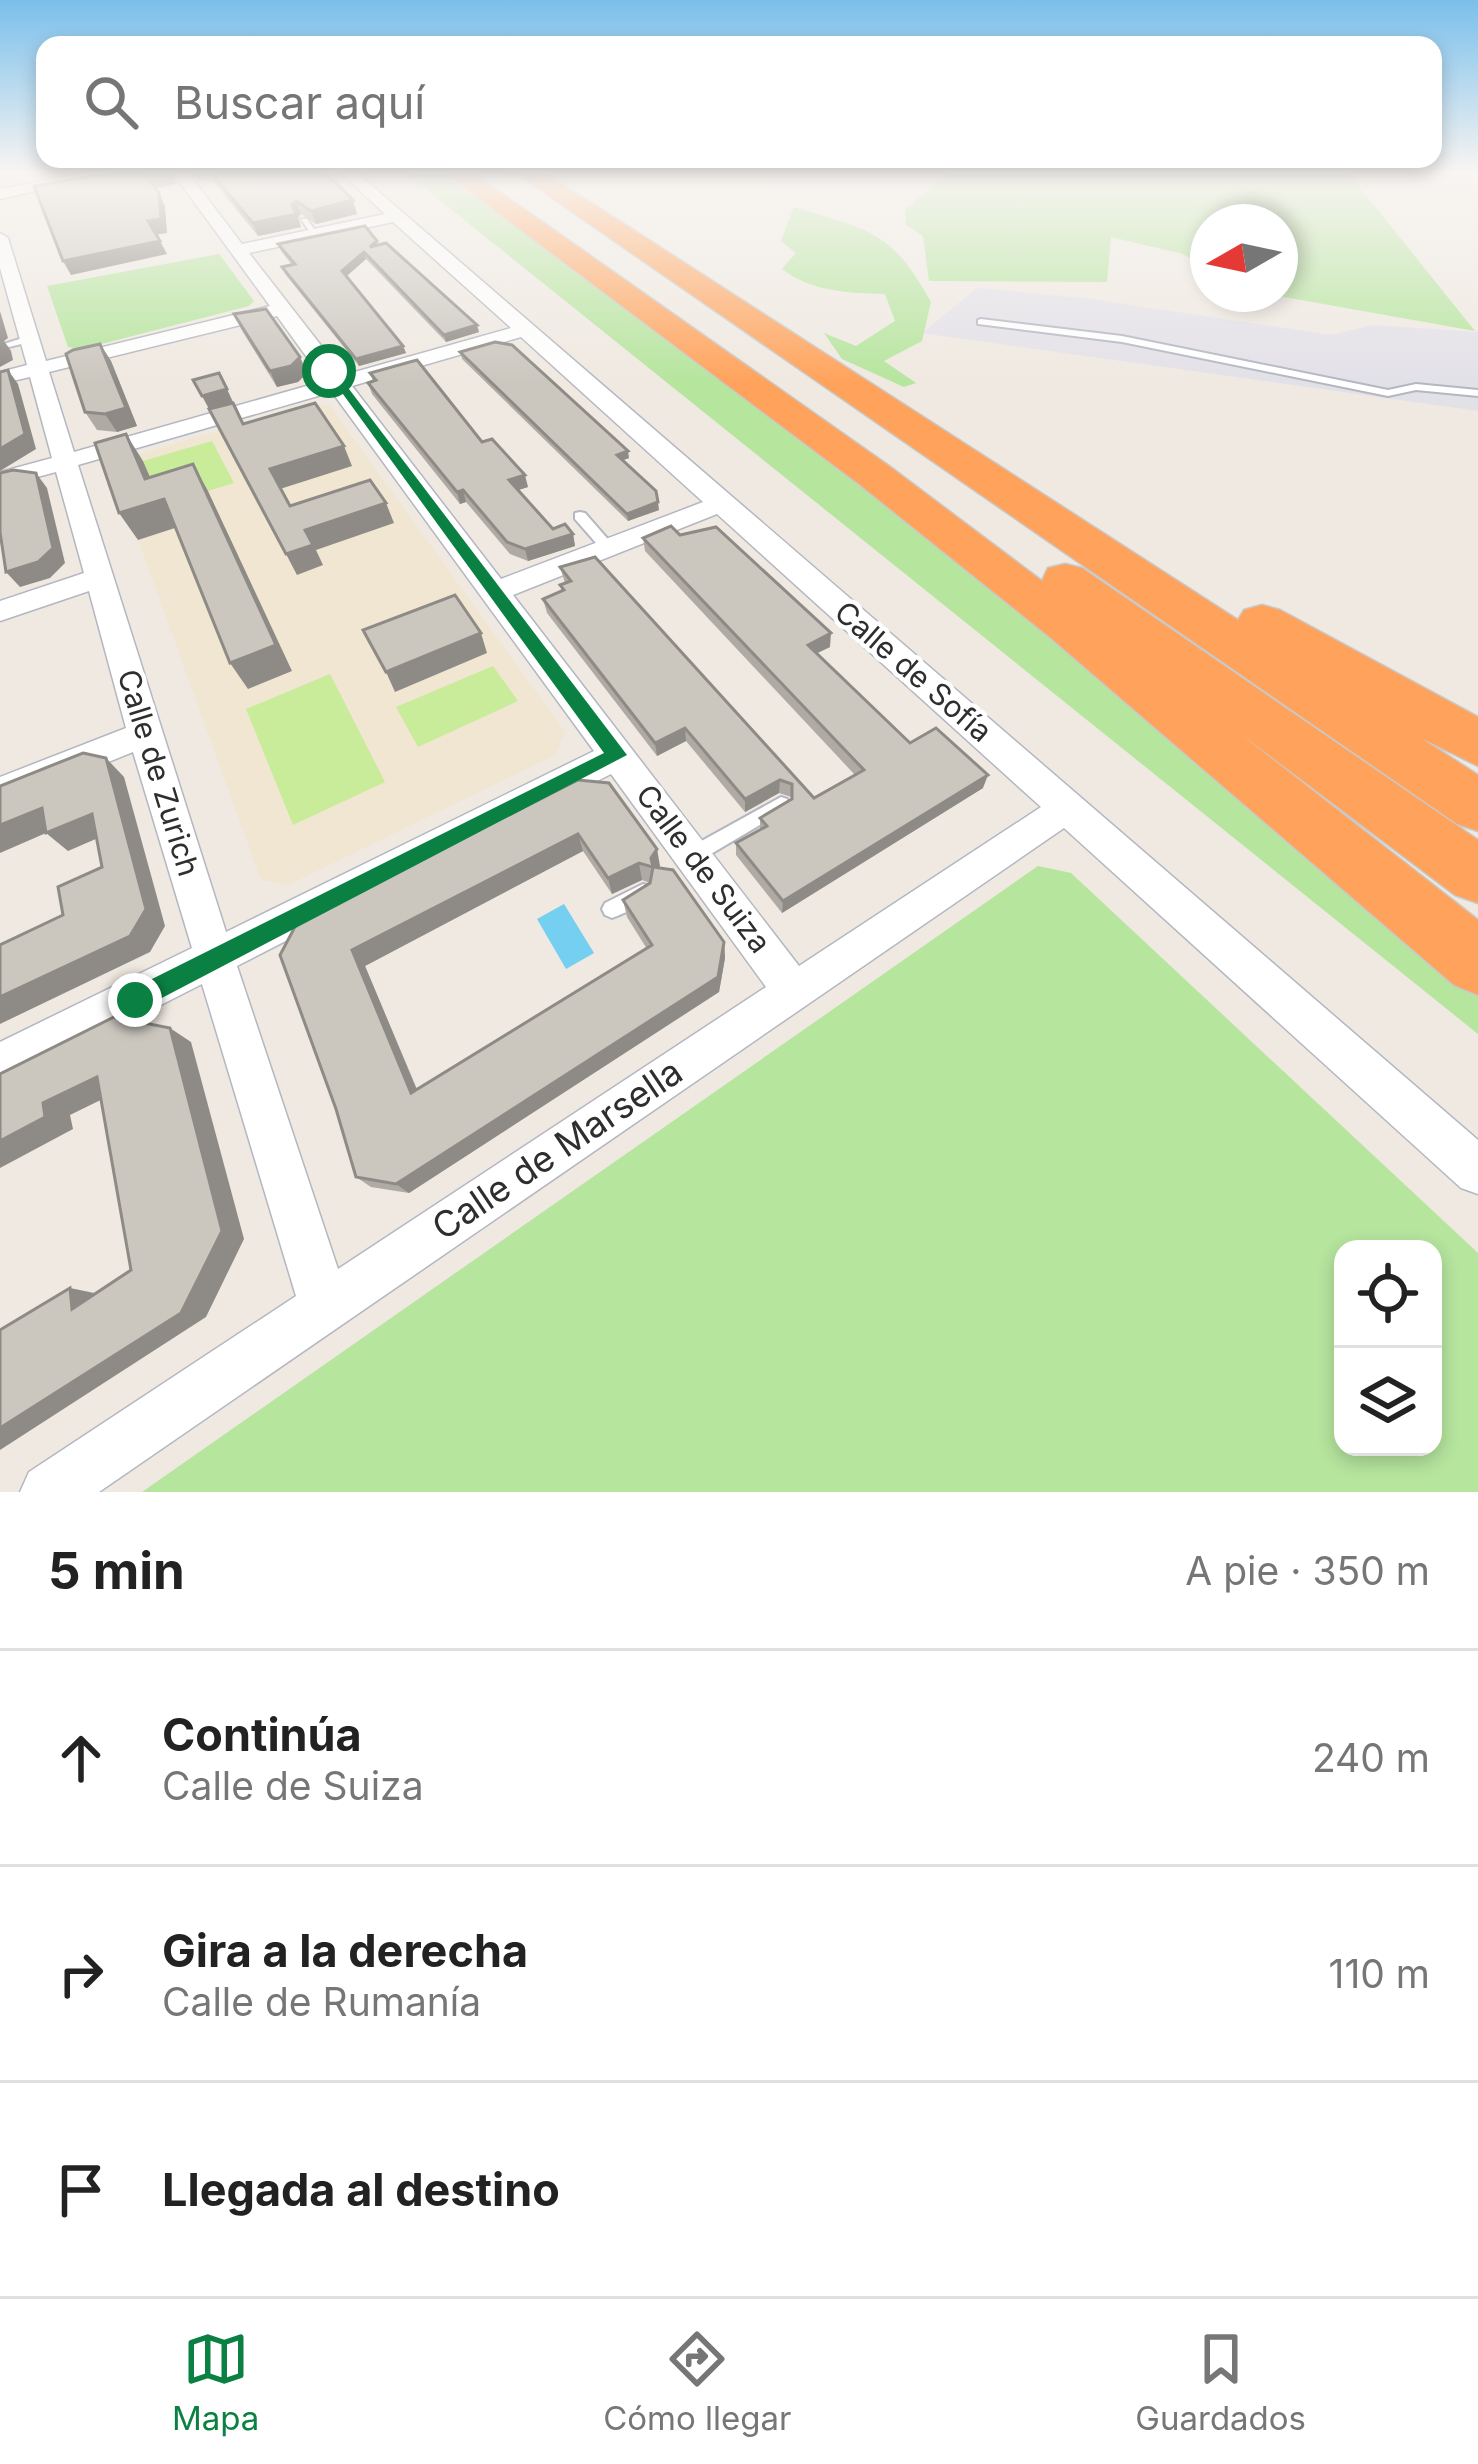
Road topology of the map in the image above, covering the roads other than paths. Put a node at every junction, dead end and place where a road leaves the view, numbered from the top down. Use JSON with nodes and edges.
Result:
{"nodes":[{"id":1,"x":1,"y":243,"type":"edge"},
{"id":2,"x":232,"y":243,"type":"edge"},
{"id":3,"x":260,"y":243,"type":"edge"},
{"id":4,"x":427,"y":243,"type":"edge"},
{"id":5,"x":579,"y":243,"type":"edge"},
{"id":6,"x":587,"y":243,"type":"edge"},
{"id":7,"x":609,"y":243,"type":"edge"},
{"id":8,"x":237,"y":250,"type":"junction"},
{"id":9,"x":8,"y":300,"type":"edge"},
{"id":10,"x":282,"y":309,"type":"junction"},
{"id":11,"x":981,"y":322,"type":"dead end"},
{"id":12,"x":760,"y":326,"type":"junction"},
{"id":13,"x":526,"y":330,"type":"junction"},
{"id":14,"x":25,"y":351,"type":"junction"},
{"id":15,"x":0,"y":378,"type":"edge"},
{"id":16,"x":339,"y":384,"type":"junction"},
{"id":17,"x":1478,"y":393,"type":"edge"},
{"id":18,"x":65,"y":461,"type":"junction"},
{"id":19,"x":0,"y":480,"type":"edge"},
{"id":20,"x":722,"y":503,"type":"junction"},
{"id":21,"x":580,"y":516,"type":"dead end"},
{"id":22,"x":608,"y":548,"type":"junction"},
{"id":23,"x":99,"y":578,"type":"junction"},
{"id":24,"x":495,"y":592,"type":"junction"},
{"id":25,"x":0,"y":611,"type":"edge"},
{"id":26,"x":144,"y":734,"type":"junction"},
{"id":27,"x":1478,"y":744,"type":"edge"},
{"id":28,"x":617,"y":755,"type":"junction"},
{"id":29,"x":0,"y":792,"type":"edge"},
{"id":30,"x":781,"y":804,"type":"edge"},
{"id":31,"x":1478,"y":806,"type":"edge"},
{"id":32,"x":1067,"y":808,"type":"junction"},
{"id":33,"x":688,"y":862,"type":"junction"},
{"id":34,"x":1478,"y":875,"type":"edge"},
{"id":35,"x":644,"y":892,"type":"edge"},
{"id":36,"x":612,"y":909,"type":"dead end"},
{"id":37,"x":217,"y":960,"type":"junction"},
{"id":38,"x":1478,"y":962,"type":"edge"},
{"id":39,"x":793,"y":990,"type":"junction"},
{"id":40,"x":0,"y":1065,"type":"edge"},
{"id":41,"x":1478,"y":1171,"type":"edge"},
{"id":42,"x":324,"y":1305,"type":"junction"},
{"id":43,"x":49,"y":1492,"type":"edge"}],
"edges":[{"from":1,"to":9,"type":"street","name":"Calle de Zurich"},
{"from":2,"to":8,"type":"street","name":"Calle de Suiza"},
{"from":3,"to":8,"type":"street"},
{"from":4,"to":13,"type":"street","name":"Calle de Sofía"},
{"from":5,"to":38,"type":"highway"},
{"from":6,"to":34,"type":"highway"},
{"from":7,"to":12,"type":"highway"},
{"from":8,"to":10,"type":"street","name":"Calle de Suiza"},
{"from":9,"to":14,"type":"street","name":"Calle de Zurich"},
{"from":10,"to":14,"type":"street"},
{"from":10,"to":16,"type":"street","name":"Calle de Suiza"},
{"from":11,"to":17,"type":"lane"},
{"from":12,"to":27,"type":"highway"},
{"from":12,"to":31,"type":"highway"},
{"from":13,"to":16,"type":"street"},
{"from":13,"to":20,"type":"street","name":"Calle de Sofía"},
{"from":14,"to":15,"type":"street"},
{"from":14,"to":18,"type":"street","name":"Calle de Zurich"},
{"from":16,"to":18,"type":"street"},
{"from":16,"to":24,"type":"street","name":"Calle de Suiza"},
{"from":18,"to":19,"type":"street"},
{"from":18,"to":23,"type":"street","name":"Calle de Zurich"},
{"from":20,"to":22,"type":"street"},
{"from":20,"to":32,"type":"street","name":"Calle de Sofía"},
{"from":21,"to":22,"type":"lane"},
{"from":22,"to":24,"type":"street"},
{"from":23,"to":25,"type":"street"},
{"from":23,"to":26,"type":"street","name":"Calle de Zurich"},
{"from":24,"to":28,"type":"street","name":"Calle de Suiza"},
{"from":26,"to":29,"type":"street"},
{"from":26,"to":37,"type":"street","name":"Calle de Zurich"},
{"from":28,"to":33,"type":"street","name":"Calle de Suiza"},
{"from":28,"to":37,"type":"street"},
{"from":30,"to":33,"type":"lane"},
{"from":32,"to":39,"type":"street","name":"Calle de Marsella"},
{"from":32,"to":41,"type":"street","name":"Calle de Sofía"},
{"from":33,"to":39,"type":"street","name":"Calle de Suiza"},
{"from":35,"to":36,"type":"lane"},
{"from":37,"to":40,"type":"street"},
{"from":37,"to":42,"type":"street","name":"Calle de Zurich"},
{"from":39,"to":42,"type":"street","name":"Calle de Marsella"},
{"from":42,"to":43,"type":"street","name":"Calle de Marsella"}]}
